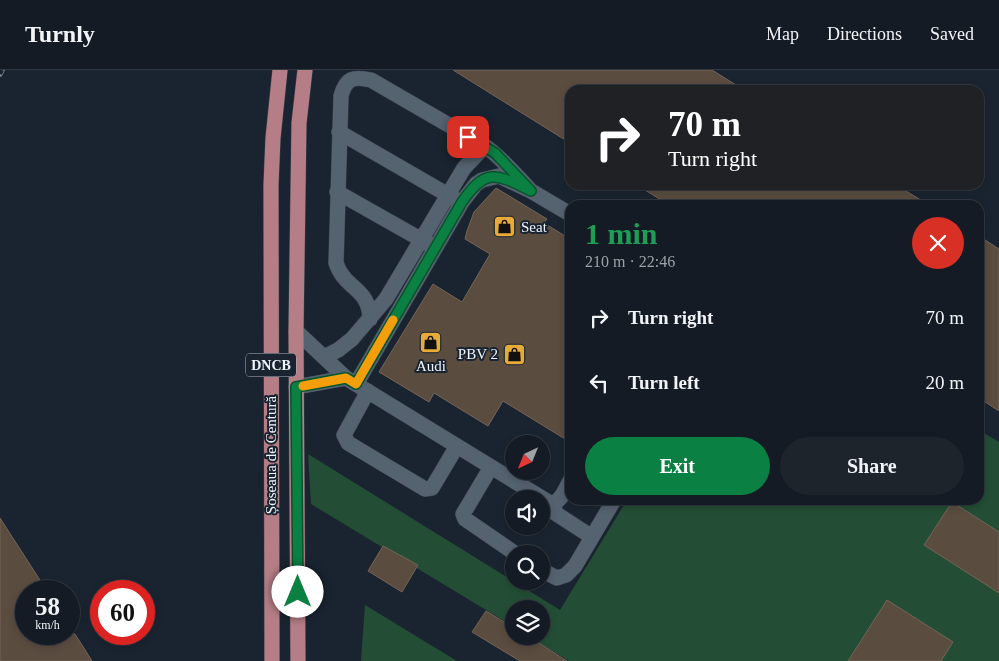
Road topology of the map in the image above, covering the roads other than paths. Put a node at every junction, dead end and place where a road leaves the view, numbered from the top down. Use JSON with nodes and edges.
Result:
{"nodes":[{"id":1,"x":280,"y":70,"type":"edge"},
{"id":2,"x":304,"y":70,"type":"edge"},
{"id":3,"x":340,"y":132,"type":"junction"},
{"id":4,"x":485,"y":146,"type":"junction"},
{"id":5,"x":531,"y":191,"type":"junction"},
{"id":6,"x":337,"y":192,"type":"junction"},
{"id":7,"x":448,"y":194,"type":"junction"},
{"id":8,"x":462,"y":202,"type":"junction"},
{"id":9,"x":565,"y":211,"type":"edge"},
{"id":10,"x":422,"y":240,"type":"junction"},
{"id":11,"x":436,"y":248,"type":"junction"},
{"id":12,"x":370,"y":319,"type":"junction"},
{"id":13,"x":296,"y":331,"type":"junction"},
{"id":14,"x":324,"y":357,"type":"junction"},
{"id":15,"x":357,"y":384,"type":"junction"},
{"id":16,"x":296,"y":387,"type":"junction"},
{"id":17,"x":457,"y":446,"type":"junction"},
{"id":18,"x":490,"y":466,"type":"junction"},
{"id":19,"x":565,"y":489,"type":"edge"},
{"id":20,"x":554,"y":503,"type":"junction"},
{"id":21,"x":611,"y":505,"type":"edge"},
{"id":22,"x":592,"y":537,"type":"junction"},
{"id":23,"x":505,"y":547,"type":"edge"},
{"id":24,"x":550,"y":574,"type":"edge"},
{"id":25,"x":272,"y":661,"type":"edge"},
{"id":26,"x":298,"y":661,"type":"edge"}],
"edges":[{"from":1,"to":25,"type":"main road","name":"Șoseaua de Centură","number":"DNCB"},
{"from":2,"to":13,"type":"main road","name":"Șoseaua de Centură","number":"DNCB"},
{"from":3,"to":4,"type":"lane"},
{"from":3,"to":6,"type":"lane"},
{"from":3,"to":7,"type":"lane"},
{"from":4,"to":5,"type":"lane"},
{"from":4,"to":7,"type":"lane"},
{"from":5,"to":8,"type":"lane"},
{"from":5,"to":9,"type":"lane"},
{"from":6,"to":10,"type":"lane"},
{"from":6,"to":12,"type":"lane"},
{"from":7,"to":8,"type":"lane"},
{"from":7,"to":10,"type":"lane"},
{"from":8,"to":11,"type":"lane"},
{"from":10,"to":11,"type":"lane"},
{"from":10,"to":12,"type":"lane"},
{"from":11,"to":15,"type":"lane"},
{"from":12,"to":14,"type":"lane"},
{"from":13,"to":14,"type":"lane"},
{"from":13,"to":16,"type":"main road","name":"Șoseaua de Centură","number":"DNCB"},
{"from":14,"to":15,"type":"lane"},
{"from":15,"to":16,"type":"lane"},
{"from":15,"to":17,"type":"lane"},
{"from":15,"to":17,"type":"lane"},
{"from":16,"to":26,"type":"main road","name":"Șoseaua de Centură","number":"DNCB"},
{"from":17,"to":18,"type":"lane"},
{"from":18,"to":20,"type":"lane"},
{"from":18,"to":23,"type":"lane"},
{"from":19,"to":20,"type":"lane"},
{"from":20,"to":22,"type":"lane"},
{"from":21,"to":22,"type":"lane"},
{"from":22,"to":24,"type":"lane"}]}
